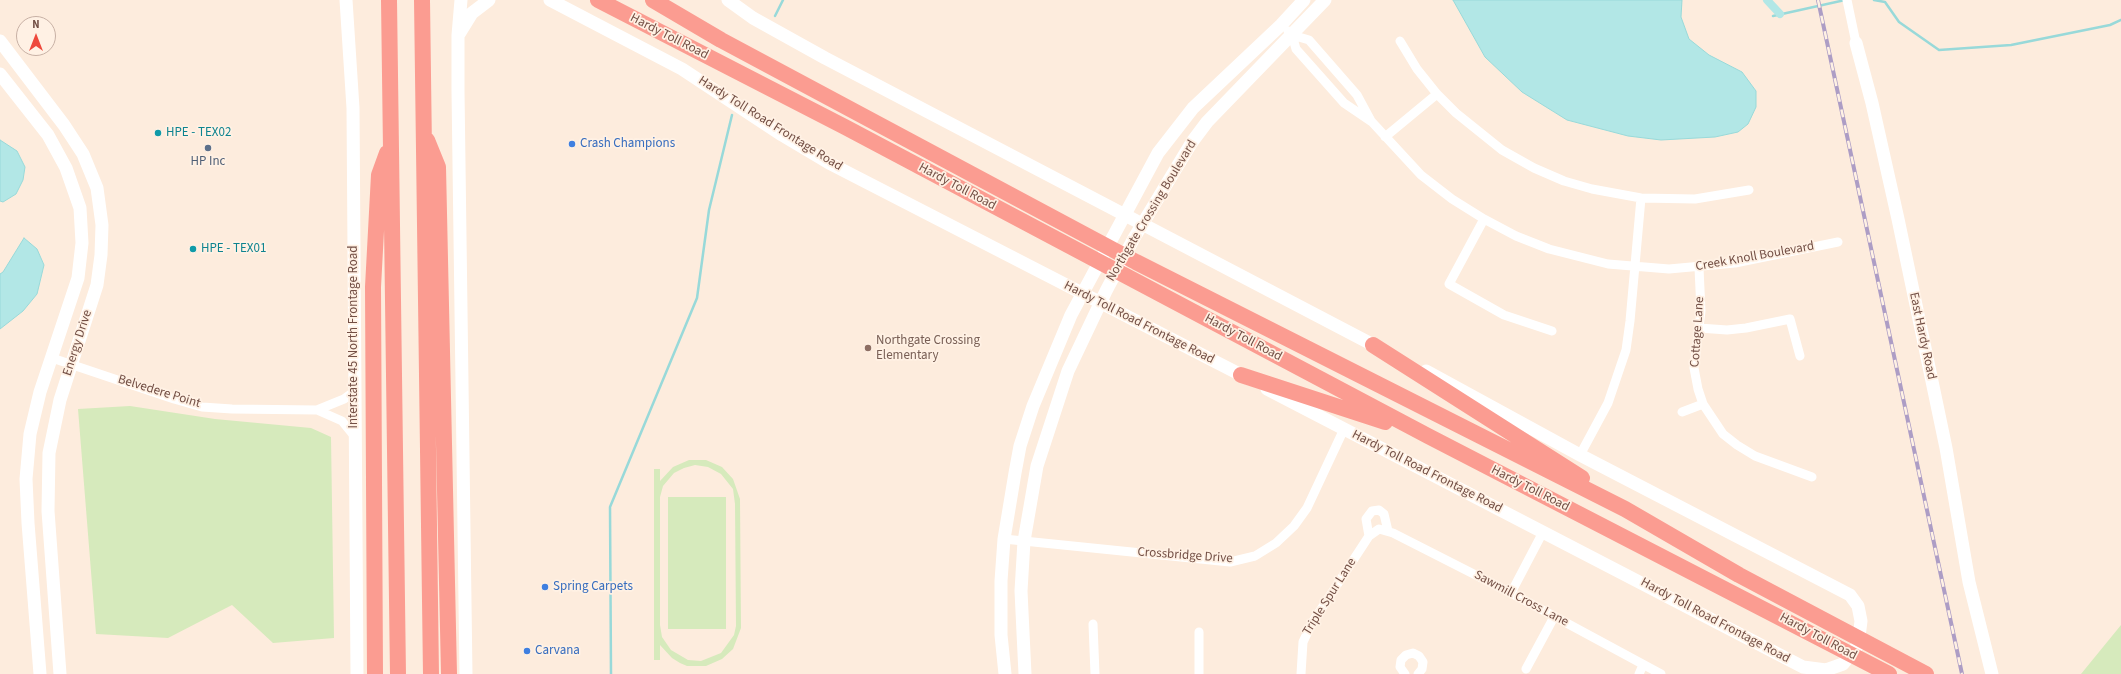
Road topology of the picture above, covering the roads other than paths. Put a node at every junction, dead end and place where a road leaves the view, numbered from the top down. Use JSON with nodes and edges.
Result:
{"nodes":[{"id":1,"x":337,"y":0,"type":"edge"},
{"id":2,"x":346,"y":0,"type":"edge"},
{"id":3,"x":389,"y":0,"type":"edge"},
{"id":4,"x":422,"y":0,"type":"edge"},
{"id":5,"x":461,"y":0,"type":"edge"},
{"id":6,"x":489,"y":0,"type":"edge"},
{"id":7,"x":550,"y":0,"type":"edge"},
{"id":8,"x":598,"y":0,"type":"edge"},
{"id":9,"x":653,"y":0,"type":"edge"},
{"id":10,"x":728,"y":0,"type":"edge"},
{"id":11,"x":1304,"y":0,"type":"edge"},
{"id":12,"x":1325,"y":0,"type":"edge"},
{"id":13,"x":1847,"y":0,"type":"edge"},
{"id":14,"x":348,"y":22,"type":"junction"},
{"id":15,"x":1282,"y":25,"type":"junction"},
{"id":16,"x":458,"y":35,"type":"junction"},
{"id":17,"x":1292,"y":35,"type":"junction"},
{"id":18,"x":0,"y":41,"type":"edge"},
{"id":19,"x":1400,"y":41,"type":"dead end"},
{"id":20,"x":1856,"y":43,"type":"joint"},
{"id":21,"x":0,"y":74,"type":"edge"},
{"id":22,"x":1437,"y":94,"type":"junction"},
{"id":23,"x":1193,"y":108,"type":"junction"},
{"id":24,"x":1207,"y":122,"type":"junction"},
{"id":25,"x":1372,"y":122,"type":"junction"},
{"id":26,"x":424,"y":129,"type":"junction"},
{"id":27,"x":1385,"y":137,"type":"junction"},
{"id":28,"x":391,"y":142,"type":"junction"},
{"id":29,"x":1749,"y":190,"type":"dead end"},
{"id":30,"x":1641,"y":198,"type":"junction"},
{"id":31,"x":1125,"y":216,"type":"junction"},
{"id":32,"x":1484,"y":219,"type":"junction"},
{"id":33,"x":1142,"y":224,"type":"junction"},
{"id":34,"x":1838,"y":242,"type":"dead end"},
{"id":35,"x":1635,"y":267,"type":"junction"},
{"id":36,"x":1699,"y":268,"type":"junction"},
{"id":37,"x":1084,"y":289,"type":"junction"},
{"id":38,"x":1100,"y":303,"type":"junction"},
{"id":39,"x":1699,"y":328,"type":"junction"},
{"id":40,"x":1552,"y":331,"type":"dead end"},
{"id":41,"x":1373,"y":345,"type":"junction"},
{"id":42,"x":1800,"y":356,"type":"dead end"},
{"id":43,"x":52,"y":358,"type":"junction"},
{"id":44,"x":71,"y":364,"type":"junction"},
{"id":45,"x":1241,"y":375,"type":"junction"},
{"id":46,"x":355,"y":391,"type":"junction"},
{"id":47,"x":1703,"y":404,"type":"junction"},
{"id":48,"x":1033,"y":406,"type":"junction"},
{"id":49,"x":317,"y":410,"type":"junction"},
{"id":50,"x":1682,"y":412,"type":"dead end"},
{"id":51,"x":1053,"y":414,"type":"junction"},
{"id":52,"x":1344,"y":429,"type":"junction"},
{"id":53,"x":1428,"y":436,"type":"junction"},
{"id":54,"x":355,"y":437,"type":"junction"},
{"id":55,"x":1580,"y":454,"type":"junction"},
{"id":56,"x":1812,"y":477,"type":"dead end"},
{"id":57,"x":1625,"y":509,"type":"junction"},
{"id":58,"x":1384,"y":530,"type":"junction"},
{"id":59,"x":1543,"y":532,"type":"junction"},
{"id":60,"x":1369,"y":536,"type":"junction"},
{"id":61,"x":1004,"y":539,"type":"junction"},
{"id":62,"x":1024,"y":541,"type":"junction"},
{"id":63,"x":1511,"y":593,"type":"junction"},
{"id":64,"x":1554,"y":617,"type":"junction"},
{"id":65,"x":1094,"y":624,"type":"dead end"},
{"id":66,"x":1199,"y":632,"type":"dead end"},
{"id":67,"x":1643,"y":665,"type":"junction"},
{"id":68,"x":1526,"y":669,"type":"dead end"},
{"id":69,"x":40,"y":674,"type":"edge"},
{"id":70,"x":60,"y":674,"type":"edge"},
{"id":71,"x":357,"y":674,"type":"edge"},
{"id":72,"x":375,"y":674,"type":"edge"},
{"id":73,"x":398,"y":674,"type":"edge"},
{"id":74,"x":431,"y":674,"type":"edge"},
{"id":75,"x":449,"y":674,"type":"edge"},
{"id":76,"x":466,"y":674,"type":"edge"},
{"id":77,"x":1004,"y":674,"type":"edge"},
{"id":78,"x":1023,"y":674,"type":"edge"},
{"id":79,"x":1095,"y":674,"type":"edge"},
{"id":80,"x":1199,"y":674,"type":"edge"},
{"id":81,"x":1301,"y":674,"type":"edge"},
{"id":82,"x":1405,"y":674,"type":"edge"},
{"id":83,"x":1418,"y":674,"type":"edge"},
{"id":84,"x":1639,"y":674,"type":"edge"},
{"id":85,"x":1661,"y":674,"type":"edge"},
{"id":86,"x":1889,"y":674,"type":"edge"},
{"id":87,"x":1926,"y":674,"type":"edge"},
{"id":88,"x":1992,"y":674,"type":"edge"}],
"edges":[{"from":1,"to":14,"type":"main road"},
{"from":2,"to":14,"type":"main road","name":"Interstate 45 North Frontage Road"},
{"from":3,"to":28,"type":"highway"},
{"from":4,"to":26,"type":"highway"},
{"from":5,"to":16,"type":"main road"},
{"from":6,"to":16,"type":"main road"},
{"from":7,"to":37,"type":"main road","name":"Hardy Toll Road Frontage Road"},
{"from":8,"to":53,"type":"highway","name":"Hardy Toll Road"},
{"from":9,"to":57,"type":"highway","name":"Hardy Toll Road"},
{"from":10,"to":31,"type":"main road","name":"Hardy Toll Road Frontage Road"},
{"from":11,"to":15,"type":"main road","name":"Northgate Crossing Boulevard"},
{"from":12,"to":17,"type":"main road","name":"Northgate Crossing Boulevard"},
{"from":13,"to":20,"type":"street","name":"East Hardy Road"},
{"from":14,"to":46,"type":"main road","name":"Interstate 45 North Frontage Road"},
{"from":15,"to":17,"type":"street","name":"Creek Knoll Boulevard"},
{"from":15,"to":23,"type":"main road","name":"Northgate Crossing Boulevard"},
{"from":16,"to":76,"type":"main road"},
{"from":17,"to":24,"type":"main road","name":"Northgate Crossing Boulevard"},
{"from":17,"to":25,"type":"street","name":"Creek Knoll Boulevard"},
{"from":17,"to":25,"type":"street"},
{"from":18,"to":44,"type":"main road","name":"Energy Drive"},
{"from":19,"to":22,"type":"street"},
{"from":20,"to":88,"type":"main road","name":"East Hardy Road"},
{"from":21,"to":43,"type":"main road","name":"Energy Drive"},
{"from":22,"to":27,"type":"street"},
{"from":22,"to":30,"type":"street"},
{"from":23,"to":24,"type":"main road"},
{"from":23,"to":31,"type":"main road","name":"Northgate Crossing Boulevard"},
{"from":24,"to":33,"type":"main road","name":"Northgate Crossing Boulevard"},
{"from":25,"to":27,"type":"street","name":"Creek Knoll Boulevard"},
{"from":26,"to":74,"type":"highway"},
{"from":26,"to":75,"type":"highway"},
{"from":27,"to":32,"type":"street","name":"Creek Knoll Boulevard"},
{"from":28,"to":72,"type":"highway"},
{"from":28,"to":73,"type":"highway"},
{"from":29,"to":30,"type":"street"},
{"from":30,"to":35,"type":"street"},
{"from":31,"to":33,"type":"main road","name":"Hardy Toll Road Frontage Road"},
{"from":31,"to":37,"type":"main road","name":"Northgate Crossing Boulevard"},
{"from":32,"to":35,"type":"street","name":"Creek Knoll Boulevard"},
{"from":32,"to":40,"type":"street"},
{"from":33,"to":38,"type":"main road","name":"Northgate Crossing Boulevard"},
{"from":33,"to":41,"type":"main road","name":"Hardy Toll Road Frontage Road"},
{"from":34,"to":36,"type":"street","name":"Creek Knoll Boulevard"},
{"from":35,"to":36,"type":"street","name":"Creek Knoll Boulevard"},
{"from":35,"to":55,"type":"street"},
{"from":36,"to":39,"type":"street","name":"Cottage Lane"},
{"from":37,"to":38,"type":"main road","name":"Hardy Toll Road Frontage Road"},
{"from":37,"to":48,"type":"main road","name":"Northgate Crossing Boulevard"},
{"from":38,"to":45,"type":"main road","name":"Hardy Toll Road Frontage Road"},
{"from":38,"to":51,"type":"main road","name":"Northgate Crossing Boulevard"},
{"from":39,"to":42,"type":"street"},
{"from":39,"to":47,"type":"street","name":"Cottage Lane"},
{"from":41,"to":55,"type":"main road","name":"Hardy Toll Road Frontage Road"},
{"from":41,"to":57,"type":"highway"},
{"from":43,"to":44,"type":"street","name":"Belvedere Point"},
{"from":43,"to":69,"type":"main road","name":"Energy Drive"},
{"from":44,"to":49,"type":"street","name":"Belvedere Point"},
{"from":44,"to":70,"type":"main road","name":"Energy Drive"},
{"from":45,"to":52,"type":"main road","name":"Hardy Toll Road Frontage Road"},
{"from":45,"to":53,"type":"highway"},
{"from":46,"to":49,"type":"street","name":"Belvedere Point"},
{"from":46,"to":54,"type":"main road","name":"Interstate 45 North Frontage Road"},
{"from":47,"to":50,"type":"street"},
{"from":47,"to":56,"type":"street","name":"Cottage Lane"},
{"from":48,"to":51,"type":"main road"},
{"from":48,"to":61,"type":"main road","name":"Northgate Crossing Boulevard"},
{"from":49,"to":54,"type":"street","name":"Belvedere Point"},
{"from":51,"to":62,"type":"main road","name":"Northgate Crossing Boulevard"},
{"from":52,"to":59,"type":"main road","name":"Hardy Toll Road Frontage Road"},
{"from":52,"to":62,"type":"street","name":"Crossbridge Drive"},
{"from":53,"to":86,"type":"highway","name":"Hardy Toll Road"},
{"from":54,"to":71,"type":"main road","name":"Interstate 45 North Frontage Road"},
{"from":55,"to":59,"type":"main road","name":"Hardy Toll Road Frontage Road"},
{"from":57,"to":87,"type":"highway","name":"Hardy Toll Road"},
{"from":58,"to":60,"type":"street","name":"Triple Spur Lane"},
{"from":58,"to":60,"type":"street"},
{"from":58,"to":63,"type":"street","name":"Sawmill Cross Lane"},
{"from":59,"to":63,"type":"street"},
{"from":60,"to":81,"type":"street","name":"Triple Spur Lane"},
{"from":61,"to":62,"type":"street","name":"Crossbridge Drive"},
{"from":61,"to":77,"type":"main road","name":"Northgate Crossing Boulevard"},
{"from":62,"to":78,"type":"main road","name":"Northgate Crossing Boulevard"},
{"from":63,"to":64,"type":"street","name":"Sawmill Cross Lane"},
{"from":64,"to":67,"type":"street","name":"Sawmill Cross Lane"},
{"from":64,"to":68,"type":"street"},
{"from":65,"to":79,"type":"street"},
{"from":66,"to":80,"type":"street"},
{"from":67,"to":84,"type":"street"},
{"from":67,"to":85,"type":"street","name":"Sawmill Cross Lane"},
{"from":82,"to":83,"type":"street"}]}
